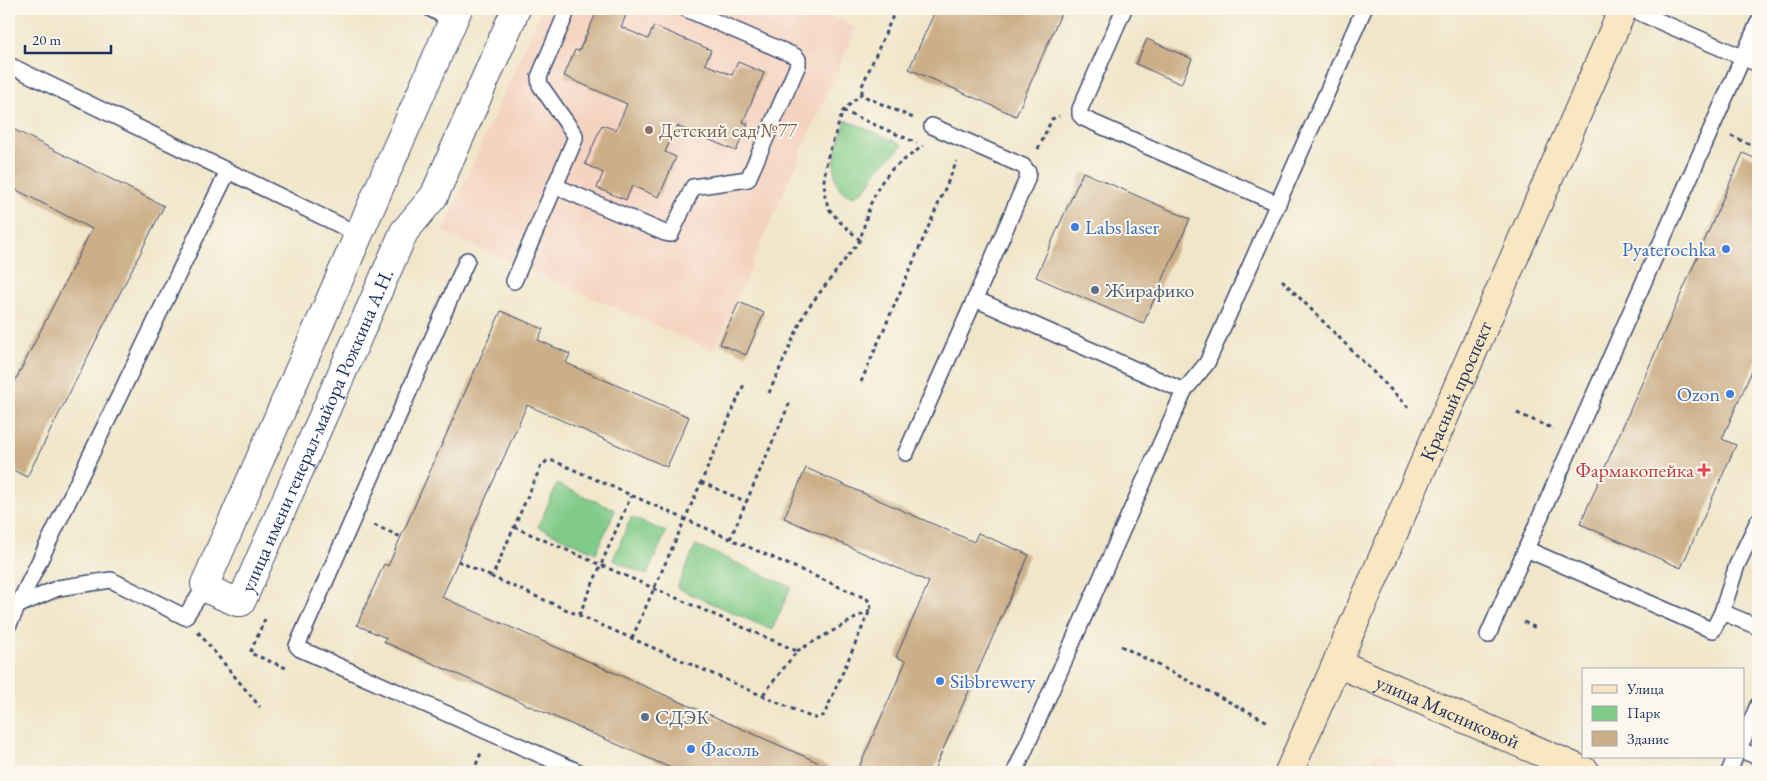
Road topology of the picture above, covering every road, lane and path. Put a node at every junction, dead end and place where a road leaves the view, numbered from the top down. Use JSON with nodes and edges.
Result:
{"nodes":[{"id":1,"x":516,"y":9,"type":"edge"},
{"id":2,"x":568,"y":9,"type":"edge"},
{"id":3,"x":686,"y":9,"type":"edge"},
{"id":4,"x":896,"y":9,"type":"edge"},
{"id":5,"x":1124,"y":9,"type":"edge"},
{"id":6,"x":1362,"y":9,"type":"edge"},
{"id":7,"x":1623,"y":9,"type":"edge"},
{"id":8,"x":1631,"y":9,"type":"edge"},
{"id":9,"x":448,"y":13,"type":"edge"},
{"id":10,"x":1758,"y":23,"type":"edge"},
{"id":11,"x":1743,"y":58,"type":"junction"},
{"id":12,"x":1758,"y":64,"type":"edge"},
{"id":13,"x":9,"y":65,"type":"edge"},
{"id":14,"x":862,"y":93,"type":"junction"},
{"id":15,"x":843,"y":111,"type":"junction"},
{"id":16,"x":1080,"y":114,"type":"junction"},
{"id":17,"x":932,"y":126,"type":"junction"},
{"id":18,"x":1728,"y":135,"type":"dead end"},
{"id":19,"x":923,"y":146,"type":"junction"},
{"id":20,"x":1758,"y":148,"type":"edge"},
{"id":21,"x":932,"y":150,"type":"dead end"},
{"id":22,"x":1038,"y":150,"type":"dead end"},
{"id":23,"x":950,"y":158,"type":"dead end"},
{"id":24,"x":228,"y":171,"type":"junction"},
{"id":25,"x":555,"y":186,"type":"junction"},
{"id":26,"x":1278,"y":204,"type":"junction"},
{"id":27,"x":360,"y":235,"type":"junction"},
{"id":28,"x":860,"y":240,"type":"junction"},
{"id":29,"x":466,"y":260,"type":"dead end"},
{"id":30,"x":1282,"y":280,"type":"dead end"},
{"id":31,"x":514,"y":281,"type":"dead end"},
{"id":32,"x":975,"y":298,"type":"junction"},
{"id":33,"x":745,"y":382,"type":"dead end"},
{"id":34,"x":861,"y":382,"type":"dead end"},
{"id":35,"x":1184,"y":391,"type":"junction"},
{"id":36,"x":769,"y":393,"type":"dead end"},
{"id":37,"x":790,"y":402,"type":"dead end"},
{"id":38,"x":1408,"y":407,"type":"dead end"},
{"id":39,"x":906,"y":453,"type":"dead end"},
{"id":40,"x":701,"y":482,"type":"junction"},
{"id":41,"x":631,"y":496,"type":"junction"},
{"id":42,"x":746,"y":502,"type":"junction"},
{"id":43,"x":353,"y":516,"type":"junction"},
{"id":44,"x":685,"y":519,"type":"junction"},
{"id":45,"x":1758,"y":521,"type":"edge"},
{"id":46,"x":514,"y":528,"type":"junction"},
{"id":47,"x":401,"y":536,"type":"dead end"},
{"id":48,"x":730,"y":539,"type":"junction"},
{"id":49,"x":1526,"y":550,"type":"junction"},
{"id":50,"x":458,"y":562,"type":"dead end"},
{"id":51,"x":600,"y":565,"type":"junction"},
{"id":52,"x":492,"y":577,"type":"junction"},
{"id":53,"x":205,"y":587,"type":"junction"},
{"id":54,"x":654,"y":589,"type":"junction"},
{"id":55,"x":17,"y":606,"type":"junction"},
{"id":56,"x":870,"y":610,"type":"junction"},
{"id":57,"x":1722,"y":612,"type":"junction"},
{"id":58,"x":579,"y":615,"type":"junction"},
{"id":59,"x":185,"y":616,"type":"junction"},
{"id":60,"x":1524,"y":622,"type":"dead end"},
{"id":61,"x":9,"y":624,"type":"edge"},
{"id":62,"x":1536,"y":628,"type":"dead end"},
{"id":63,"x":1758,"y":628,"type":"edge"},
{"id":64,"x":1488,"y":635,"type":"dead end"},
{"id":65,"x":632,"y":638,"type":"junction"},
{"id":66,"x":1121,"y":646,"type":"dead end"},
{"id":67,"x":797,"y":652,"type":"junction"},
{"id":68,"x":1337,"y":663,"type":"junction"},
{"id":69,"x":762,"y":696,"type":"junction"},
{"id":70,"x":1758,"y":705,"type":"edge"},
{"id":71,"x":260,"y":707,"type":"dead end"},
{"id":72,"x":1270,"y":723,"type":"dead end"},
{"id":73,"x":1744,"y":738,"type":"edge"},
{"id":74,"x":1744,"y":751,"type":"edge"},
{"id":75,"x":479,"y":757,"type":"dead end"},
{"id":76,"x":1758,"y":757,"type":"edge"},
{"id":77,"x":1736,"y":758,"type":"edge"},
{"id":78,"x":473,"y":772,"type":"edge"},
{"id":79,"x":579,"y":772,"type":"edge"},
{"id":80,"x":1015,"y":772,"type":"edge"},
{"id":81,"x":1290,"y":772,"type":"edge"},
{"id":82,"x":1375,"y":772,"type":"edge"},
{"id":83,"x":1385,"y":772,"type":"edge"},
{"id":84,"x":1586,"y":772,"type":"edge"},
{"id":85,"x":1729,"y":772,"type":"edge"}],
"edges":[{"from":1,"to":53,"type":"street","name":"улица имени генерал-майора Рожкина А.Н."},
{"from":2,"to":25,"type":"lane"},
{"from":3,"to":25,"type":"lane"},
{"from":4,"to":14,"type":"path"},
{"from":5,"to":16,"type":"lane"},
{"from":6,"to":26,"type":"lane"},
{"from":7,"to":68,"type":"street","name":"Красный проспект"},
{"from":8,"to":11,"type":"lane"},
{"from":9,"to":27,"type":"street","name":"улица имени генерал-майора Рожкина А.Н."},
{"from":10,"to":11,"type":"lane"},
{"from":11,"to":12,"type":"lane"},
{"from":11,"to":49,"type":"lane"},
{"from":13,"to":24,"type":"lane"},
{"from":14,"to":15,"type":"path"},
{"from":14,"to":17,"type":"path"},
{"from":15,"to":19,"type":"path"},
{"from":15,"to":28,"type":"path"},
{"from":16,"to":22,"type":"path"},
{"from":16,"to":26,"type":"lane"},
{"from":17,"to":19,"type":"path"},
{"from":17,"to":32,"type":"lane"},
{"from":18,"to":20,"type":"path"},
{"from":19,"to":21,"type":"path"},
{"from":19,"to":28,"type":"path"},
{"from":23,"to":34,"type":"path"},
{"from":24,"to":27,"type":"lane"},
{"from":24,"to":55,"type":"lane"},
{"from":25,"to":31,"type":"lane"},
{"from":26,"to":35,"type":"lane"},
{"from":27,"to":53,"type":"street","name":"улица имени генерал-майора Рожкина А.Н."},
{"from":28,"to":36,"type":"path"},
{"from":29,"to":43,"type":"lane"},
{"from":30,"to":38,"type":"path"},
{"from":32,"to":35,"type":"lane"},
{"from":32,"to":39,"type":"lane"},
{"from":33,"to":40,"type":"path"},
{"from":35,"to":80,"type":"lane"},
{"from":37,"to":42,"type":"path"},
{"from":40,"to":42,"type":"path"},
{"from":40,"to":44,"type":"path"},
{"from":41,"to":44,"type":"path"},
{"from":41,"to":46,"type":"path"},
{"from":41,"to":51,"type":"path"},
{"from":42,"to":48,"type":"path"},
{"from":43,"to":47,"type":"path"},
{"from":43,"to":79,"type":"lane"},
{"from":44,"to":48,"type":"path"},
{"from":44,"to":54,"type":"path"},
{"from":45,"to":57,"type":"lane"},
{"from":46,"to":51,"type":"path"},
{"from":46,"to":52,"type":"path"},
{"from":48,"to":56,"type":"path"},
{"from":49,"to":57,"type":"lane"},
{"from":49,"to":64,"type":"lane"},
{"from":50,"to":52,"type":"path"},
{"from":51,"to":54,"type":"path"},
{"from":51,"to":58,"type":"path"},
{"from":52,"to":58,"type":"path"},
{"from":53,"to":59,"type":"lane"},
{"from":54,"to":65,"type":"path"},
{"from":54,"to":67,"type":"path"},
{"from":55,"to":59,"type":"lane"},
{"from":55,"to":61,"type":"lane"},
{"from":56,"to":67,"type":"path"},
{"from":56,"to":69,"type":"path"},
{"from":57,"to":63,"type":"lane"},
{"from":58,"to":65,"type":"path"},
{"from":59,"to":71,"type":"path"},
{"from":60,"to":62,"type":"path"},
{"from":65,"to":69,"type":"path"},
{"from":66,"to":72,"type":"path"},
{"from":67,"to":69,"type":"path"},
{"from":68,"to":81,"type":"street","name":"Красный проспект"},
{"from":68,"to":84,"type":"street","name":"улица Мясниковой"},
{"from":70,"to":73,"type":"lane"},
{"from":74,"to":76,"type":"lane"},
{"from":75,"to":78,"type":"path"},
{"from":77,"to":85,"type":"lane"},
{"from":82,"to":83,"type":"path"}]}
